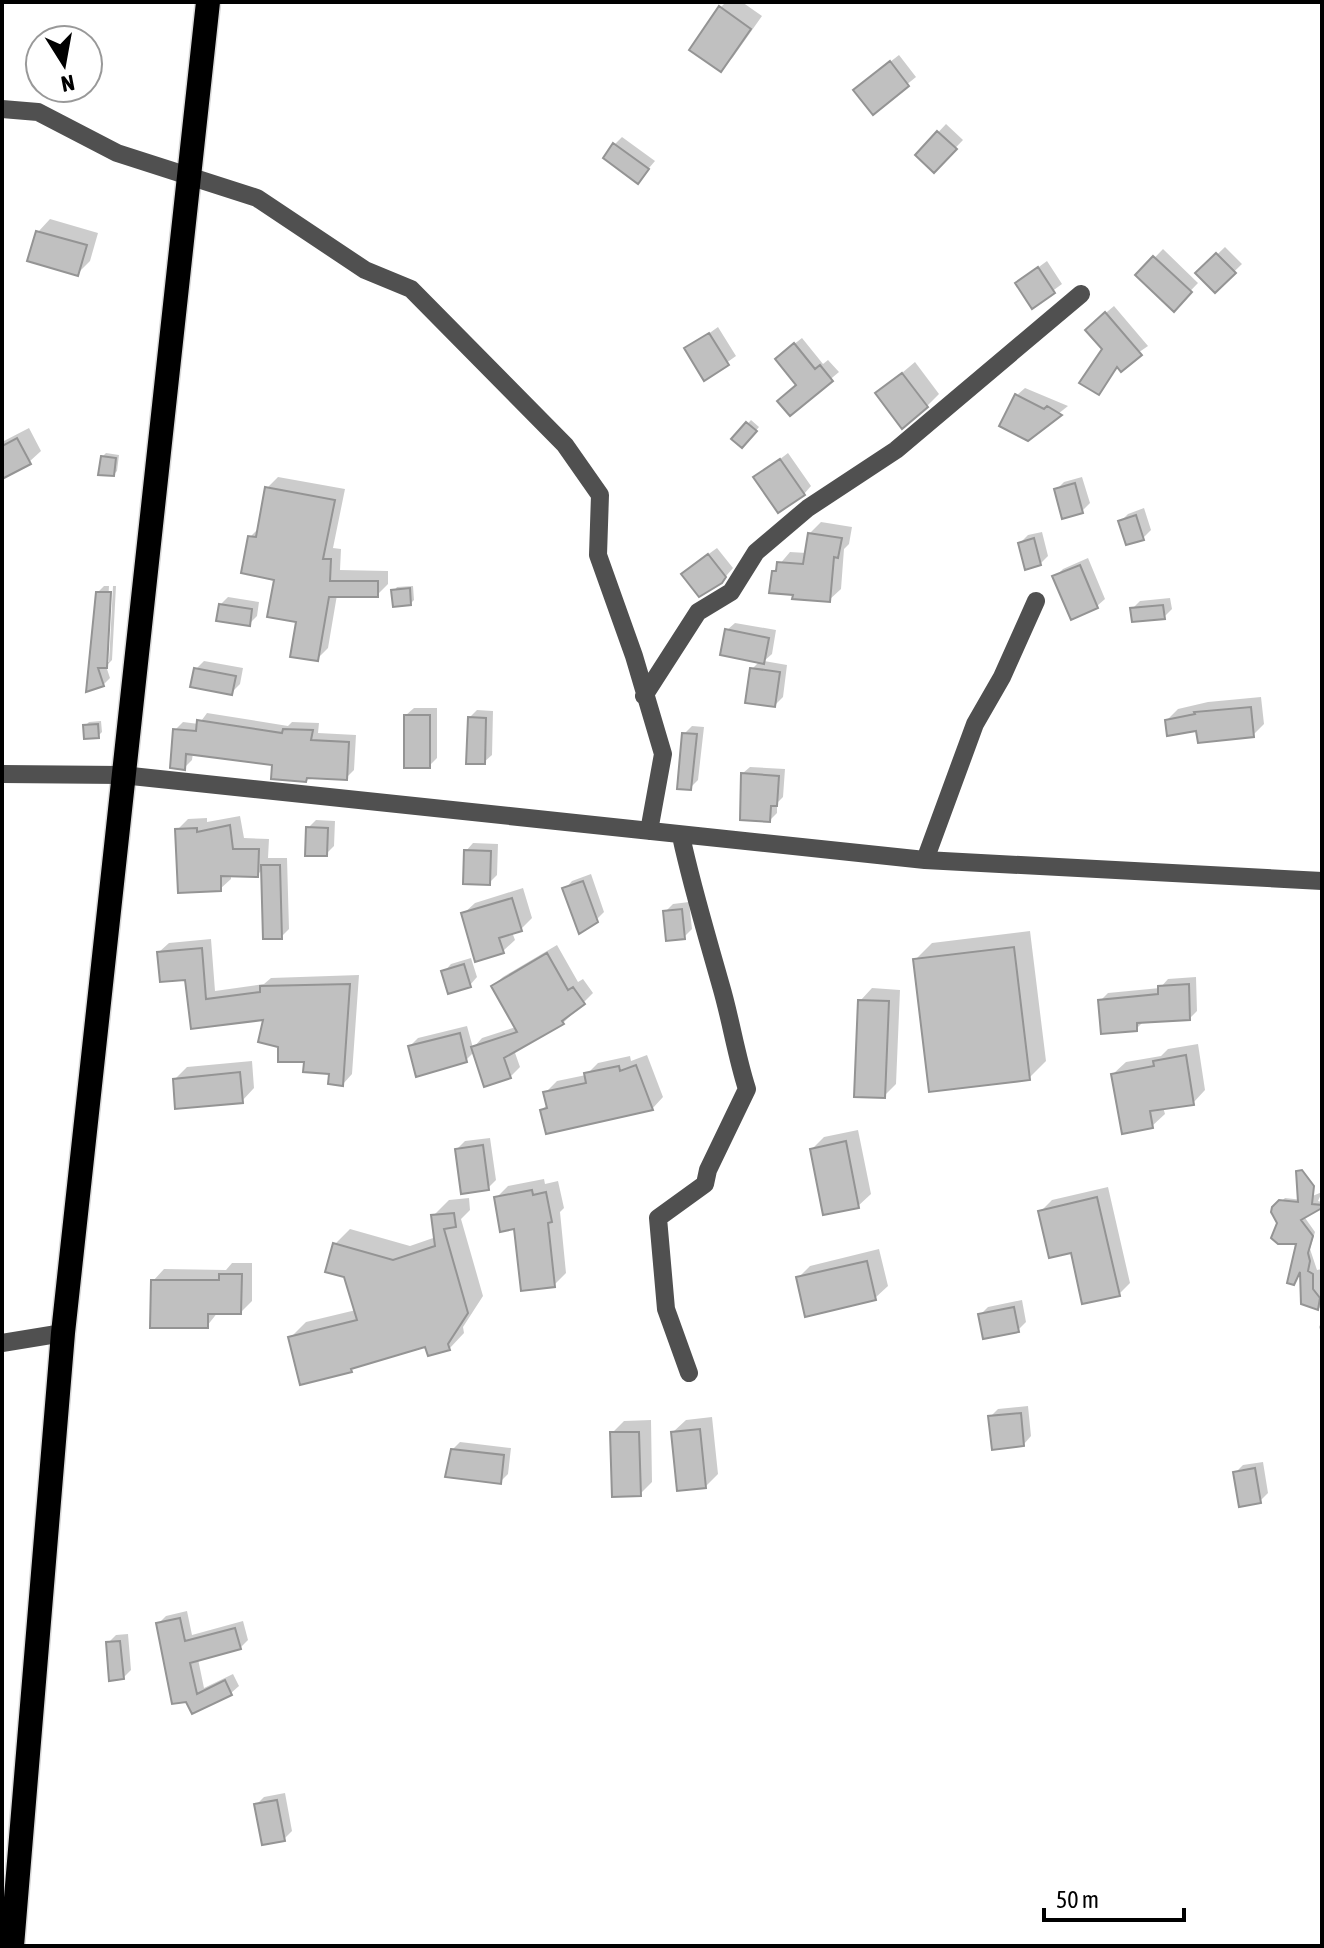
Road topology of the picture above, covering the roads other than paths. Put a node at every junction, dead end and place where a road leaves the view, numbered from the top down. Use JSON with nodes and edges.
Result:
{"nodes":[{"id":1,"x":208,"y":2,"type":"edge"},
{"id":2,"x":2,"y":109,"type":"edge"},
{"id":3,"x":191,"y":178,"type":"junction"},
{"id":4,"x":1081,"y":294,"type":"dead end"},
{"id":5,"x":1036,"y":601,"type":"dead end"},
{"id":6,"x":644,"y":696,"type":"junction"},
{"id":7,"x":2,"y":774,"type":"edge"},
{"id":8,"x":122,"y":775,"type":"junction"},
{"id":9,"x":649,"y":831,"type":"junction"},
{"id":10,"x":681,"y":836,"type":"junction"},
{"id":11,"x":925,"y":860,"type":"junction"},
{"id":12,"x":1322,"y":881,"type":"edge"},
{"id":13,"x":63,"y":1333,"type":"junction"},
{"id":14,"x":2,"y":1343,"type":"edge"},
{"id":15,"x":689,"y":1373,"type":"dead end"},
{"id":16,"x":12,"y":1946,"type":"edge"}],
"edges":[{"from":1,"to":3,"type":"highway"},
{"from":2,"to":3,"type":"street"},
{"from":3,"to":6,"type":"street"},
{"from":3,"to":8,"type":"highway"},
{"from":4,"to":6,"type":"street"},
{"from":5,"to":11,"type":"street"},
{"from":6,"to":9,"type":"street"},
{"from":7,"to":8,"type":"street"},
{"from":8,"to":9,"type":"street"},
{"from":8,"to":13,"type":"highway"},
{"from":9,"to":10,"type":"street"},
{"from":10,"to":11,"type":"street"},
{"from":10,"to":15,"type":"street"},
{"from":11,"to":12,"type":"street"},
{"from":13,"to":14,"type":"street"},
{"from":13,"to":16,"type":"highway"}]}
